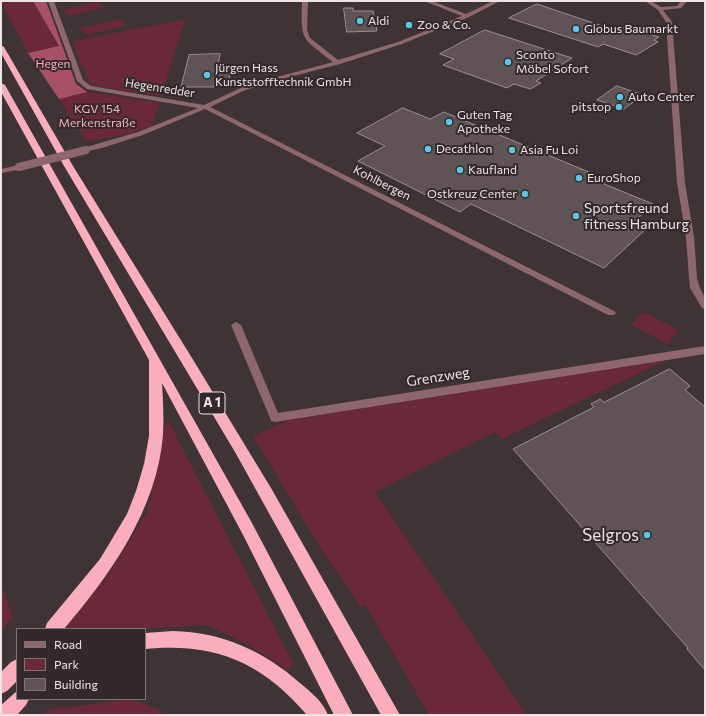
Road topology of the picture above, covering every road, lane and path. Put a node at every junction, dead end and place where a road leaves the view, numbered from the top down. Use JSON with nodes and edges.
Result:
{"nodes":[{"id":1,"x":51,"y":1,"type":"edge"},
{"id":2,"x":305,"y":1,"type":"edge"},
{"id":3,"x":426,"y":1,"type":"edge"},
{"id":4,"x":497,"y":1,"type":"edge"},
{"id":5,"x":648,"y":1,"type":"edge"},
{"id":6,"x":684,"y":1,"type":"edge"},
{"id":7,"x":660,"y":9,"type":"junction"},
{"id":8,"x":467,"y":16,"type":"junction"},
{"id":9,"x":1,"y":47,"type":"edge"},
{"id":10,"x":338,"y":62,"type":"junction"},
{"id":11,"x":1,"y":85,"type":"edge"},
{"id":12,"x":206,"y":107,"type":"junction"},
{"id":13,"x":1,"y":171,"type":"edge"},
{"id":14,"x":705,"y":306,"type":"edge"},
{"id":15,"x":611,"y":313,"type":"dead end"},
{"id":16,"x":236,"y":325,"type":"dead end"},
{"id":17,"x":705,"y":350,"type":"edge"},
{"id":18,"x":155,"y":359,"type":"junction"},
{"id":19,"x":54,"y":628,"type":"edge"},
{"id":20,"x":146,"y":641,"type":"edge"},
{"id":21,"x":16,"y":669,"type":"edge"},
{"id":22,"x":1,"y":685,"type":"edge"},
{"id":23,"x":19,"y":700,"type":"edge"},
{"id":24,"x":4,"y":715,"type":"edge"},
{"id":25,"x":319,"y":715,"type":"edge"},
{"id":26,"x":344,"y":715,"type":"edge"},
{"id":27,"x":391,"y":715,"type":"edge"}],
"edges":[{"from":1,"to":12,"type":"street","name":"Hegenredder"},
{"from":2,"to":10,"type":"street"},
{"from":3,"to":8,"type":"street"},
{"from":4,"to":8,"type":"street"},
{"from":5,"to":7,"type":"street"},
{"from":6,"to":7,"type":"street"},
{"from":7,"to":14,"type":"street"},
{"from":8,"to":10,"type":"street"},
{"from":9,"to":27,"type":"highway","number":"A 1"},
{"from":10,"to":12,"type":"street"},
{"from":11,"to":18,"type":"highway","number":"A 1"},
{"from":12,"to":13,"type":"street","name":"Hegenredder","bridge":true},
{"from":12,"to":15,"type":"street","name":"Kohlbergen"},
{"from":16,"to":17,"type":"street","name":"Grenzweg"},
{"from":18,"to":19,"type":"highway"},
{"from":18,"to":26,"type":"highway","number":"A 1"},
{"from":20,"to":25,"type":"highway"},
{"from":21,"to":22,"type":"highway"},
{"from":23,"to":24,"type":"highway"}]}
